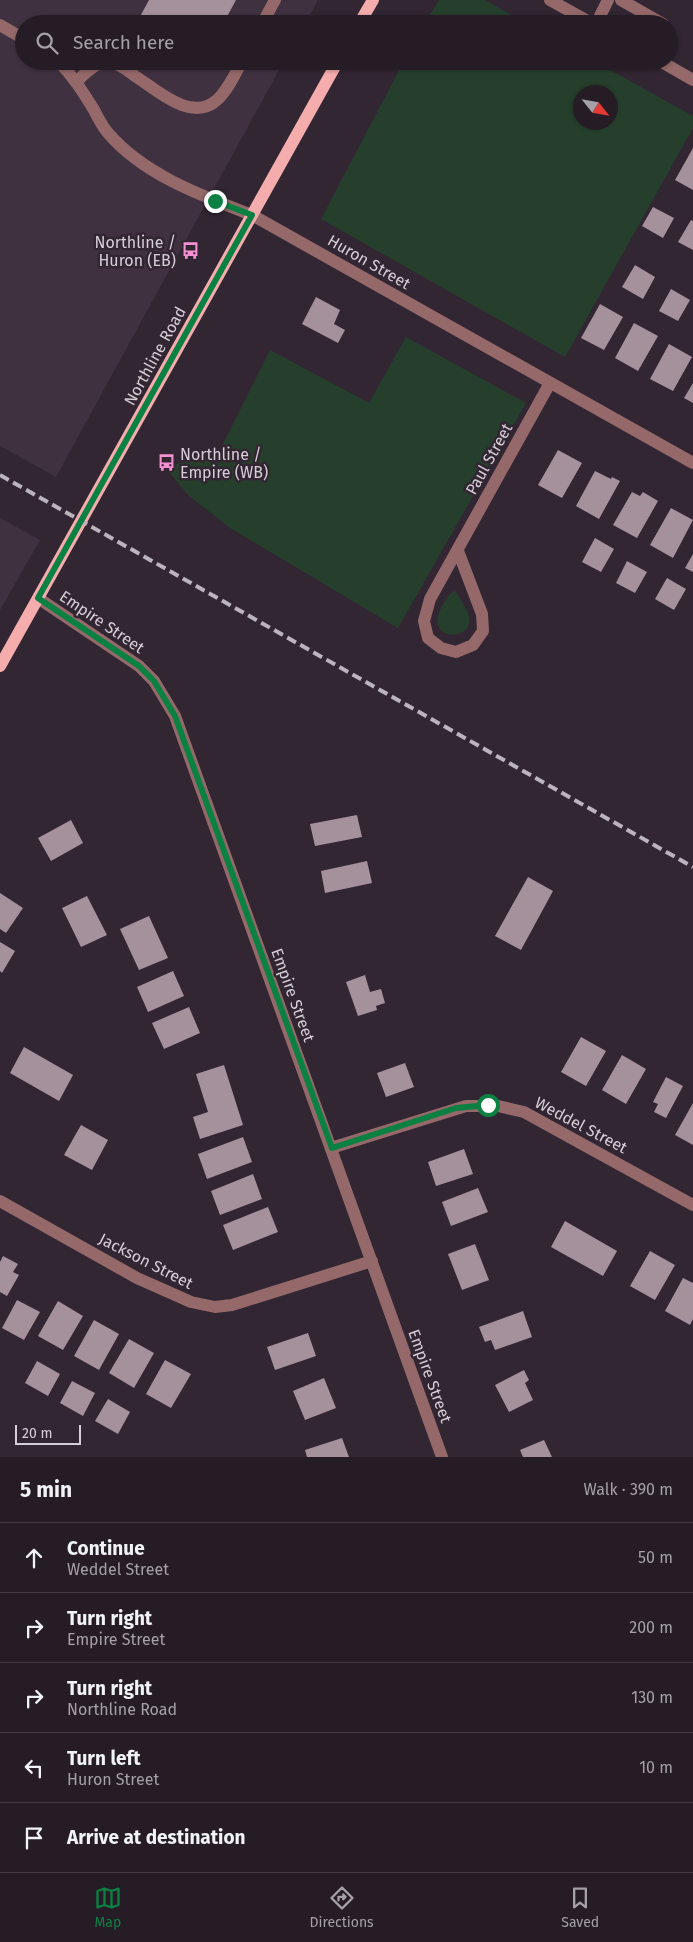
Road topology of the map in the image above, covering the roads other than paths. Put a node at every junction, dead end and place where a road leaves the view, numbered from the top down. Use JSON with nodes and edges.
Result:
{"nodes":[{"id":1,"x":275,"y":0,"type":"edge"},
{"id":2,"x":373,"y":0,"type":"edge"},
{"id":3,"x":550,"y":0,"type":"edge"},
{"id":4,"x":608,"y":0,"type":"edge"},
{"id":5,"x":622,"y":0,"type":"edge"},
{"id":6,"x":267,"y":15,"type":"edge"},
{"id":7,"x":364,"y":15,"type":"edge"},
{"id":8,"x":578,"y":15,"type":"edge"},
{"id":9,"x":599,"y":15,"type":"edge"},
{"id":10,"x":648,"y":15,"type":"edge"},
{"id":11,"x":0,"y":26,"type":"edge"},
{"id":12,"x":15,"y":34,"type":"edge"},
{"id":13,"x":66,"y":70,"type":"edge"},
{"id":14,"x":89,"y":70,"type":"edge"},
{"id":15,"x":127,"y":70,"type":"edge"},
{"id":16,"x":237,"y":70,"type":"edge"},
{"id":17,"x":333,"y":70,"type":"edge"},
{"id":18,"x":676,"y":70,"type":"edge"},
{"id":19,"x":693,"y":80,"type":"edge"},
{"id":20,"x":76,"y":82,"type":"junction"},
{"id":21,"x":252,"y":215,"type":"junction"},
{"id":22,"x":550,"y":383,"type":"junction"},
{"id":23,"x":693,"y":463,"type":"edge"},
{"id":24,"x":458,"y":551,"type":"junction"},
{"id":25,"x":38,"y":598,"type":"junction"},
{"id":26,"x":0,"y":666,"type":"edge"},
{"id":27,"x":332,"y":1148,"type":"junction"},
{"id":28,"x":0,"y":1201,"type":"edge"},
{"id":29,"x":693,"y":1204,"type":"edge"},
{"id":30,"x":372,"y":1261,"type":"junction"},
{"id":31,"x":442,"y":1457,"type":"edge"}],
"edges":[{"from":1,"to":6,"type":"street"},
{"from":2,"to":7,"type":"main road"},
{"from":3,"to":8,"type":"street"},
{"from":4,"to":9,"type":"street"},
{"from":5,"to":10,"type":"street"},
{"from":11,"to":12,"type":"street"},
{"from":13,"to":20,"type":"street","name":"Huron Street"},
{"from":14,"to":20,"type":"street"},
{"from":15,"to":16,"type":"street"},
{"from":17,"to":21,"type":"main road","name":"Northline Road"},
{"from":18,"to":19,"type":"street"},
{"from":20,"to":21,"type":"street","name":"Huron Street"},
{"from":21,"to":22,"type":"street","name":"Huron Street"},
{"from":21,"to":25,"type":"main road","name":"Northline Road"},
{"from":22,"to":23,"type":"street","name":"Huron Street"},
{"from":22,"to":24,"type":"street","name":"Paul Street"},
{"from":24,"to":24,"type":"street","name":"Paul Street"},
{"from":25,"to":26,"type":"main road","name":"Northline Road"},
{"from":25,"to":27,"type":"street","name":"Empire Street"},
{"from":27,"to":29,"type":"street","name":"Weddel Street"},
{"from":27,"to":30,"type":"street","name":"Empire Street"},
{"from":28,"to":30,"type":"street","name":"Jackson Street"},
{"from":30,"to":31,"type":"street","name":"Empire Street"}]}
